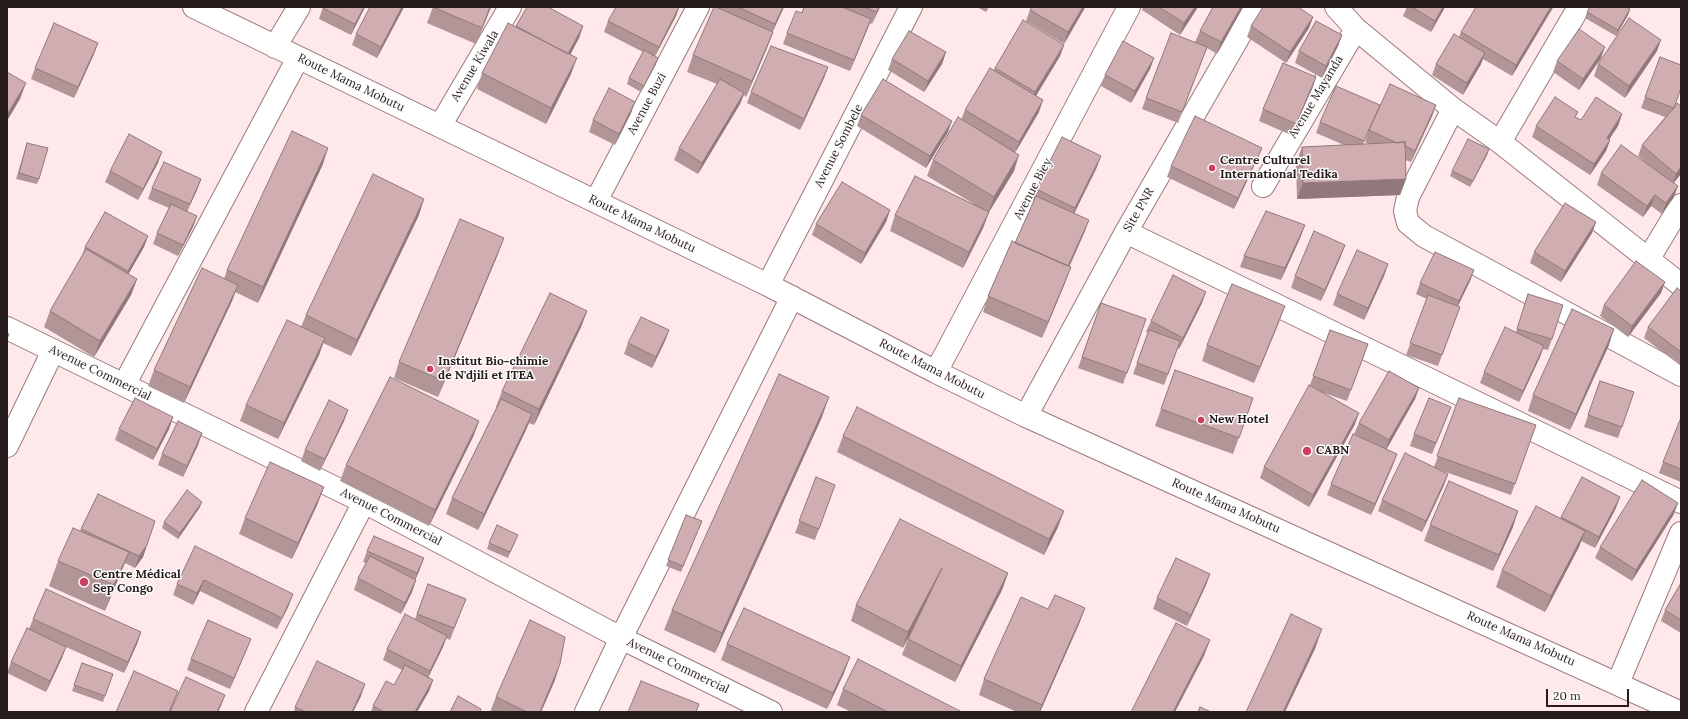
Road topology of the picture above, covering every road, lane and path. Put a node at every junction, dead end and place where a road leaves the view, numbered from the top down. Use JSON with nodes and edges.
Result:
{"nodes":[{"id":1,"x":194,"y":7,"type":"edge"},
{"id":2,"x":299,"y":7,"type":"edge"},
{"id":3,"x":510,"y":7,"type":"edge"},
{"id":4,"x":698,"y":7,"type":"edge"},
{"id":5,"x":911,"y":7,"type":"edge"},
{"id":6,"x":1129,"y":7,"type":"edge"},
{"id":7,"x":1256,"y":7,"type":"edge"},
{"id":8,"x":1579,"y":7,"type":"edge"},
{"id":9,"x":1338,"y":8,"type":"edge"},
{"id":10,"x":1356,"y":29,"type":"junction"},
{"id":11,"x":275,"y":47,"type":"junction"},
{"id":12,"x":298,"y":58,"type":"junction"},
{"id":13,"x":1453,"y":109,"type":"junction"},
{"id":14,"x":440,"y":126,"type":"junction"},
{"id":15,"x":1500,"y":142,"type":"junction"},
{"id":16,"x":1263,"y":186,"type":"dead end"},
{"id":17,"x":596,"y":201,"type":"junction"},
{"id":18,"x":1681,"y":205,"type":"edge"},
{"id":19,"x":1126,"y":232,"type":"junction"},
{"id":20,"x":1649,"y":258,"type":"junction"},
{"id":21,"x":768,"y":285,"type":"junction"},
{"id":22,"x":1681,"y":285,"type":"edge"},
{"id":23,"x":792,"y":297,"type":"junction"},
{"id":24,"x":7,"y":328,"type":"edge"},
{"id":25,"x":53,"y":351,"type":"junction"},
{"id":26,"x":936,"y":372,"type":"junction"},
{"id":27,"x":1681,"y":375,"type":"edge"},
{"id":28,"x":124,"y":385,"type":"junction"},
{"id":29,"x":1026,"y":416,"type":"junction"},
{"id":30,"x":7,"y":446,"type":"edge"},
{"id":31,"x":364,"y":502,"type":"junction"},
{"id":32,"x":1681,"y":502,"type":"edge"},
{"id":33,"x":1681,"y":533,"type":"edge"},
{"id":34,"x":621,"y":638,"type":"junction"},
{"id":35,"x":1618,"y":683,"type":"junction"},
{"id":36,"x":256,"y":712,"type":"edge"},
{"id":37,"x":586,"y":712,"type":"edge"},
{"id":38,"x":771,"y":712,"type":"edge"},
{"id":39,"x":1679,"y":712,"type":"edge"}],
"edges":[{"from":1,"to":11,"type":"street","name":"Route Mama Mobutu"},
{"from":2,"to":11,"type":"street"},
{"from":3,"to":14,"type":"street","name":"Avenue Kiwala"},
{"from":4,"to":17,"type":"street","name":"Avenue Buzi"},
{"from":5,"to":21,"type":"street","name":"Avenue Sombele"},
{"from":6,"to":26,"type":"street","name":"Avenue Biey"},
{"from":7,"to":19,"type":"street","name":"Site PNR"},
{"from":8,"to":15,"type":"street"},
{"from":9,"to":10,"type":"street"},
{"from":10,"to":13,"type":"street"},
{"from":10,"to":16,"type":"street","name":"Avenue Mayanda"},
{"from":11,"to":12,"type":"street","name":"Route Mama Mobutu"},
{"from":12,"to":14,"type":"street","name":"Route Mama Mobutu"},
{"from":12,"to":28,"type":"street"},
{"from":13,"to":15,"type":"street"},
{"from":13,"to":27,"type":"street"},
{"from":14,"to":17,"type":"street","name":"Route Mama Mobutu"},
{"from":15,"to":20,"type":"street"},
{"from":17,"to":21,"type":"street","name":"Route Mama Mobutu"},
{"from":18,"to":20,"type":"street"},
{"from":19,"to":29,"type":"street","name":"Site PNR"},
{"from":19,"to":32,"type":"street"},
{"from":20,"to":22,"type":"street"},
{"from":21,"to":23,"type":"street","name":"Route Mama Mobutu"},
{"from":23,"to":26,"type":"street","name":"Route Mama Mobutu"},
{"from":23,"to":34,"type":"street"},
{"from":24,"to":25,"type":"street","name":"Avenue Commercial"},
{"from":25,"to":28,"type":"street","name":"Avenue Commercial"},
{"from":25,"to":30,"type":"street"},
{"from":26,"to":29,"type":"street","name":"Route Mama Mobutu"},
{"from":28,"to":31,"type":"street","name":"Avenue Commercial"},
{"from":29,"to":35,"type":"street","name":"Route Mama Mobutu"},
{"from":31,"to":34,"type":"street","name":"Avenue Commercial"},
{"from":31,"to":36,"type":"street"},
{"from":33,"to":35,"type":"street"},
{"from":34,"to":37,"type":"street"},
{"from":34,"to":38,"type":"street","name":"Avenue Commercial"},
{"from":35,"to":39,"type":"street","name":"Route Mama Mobutu"}]}
